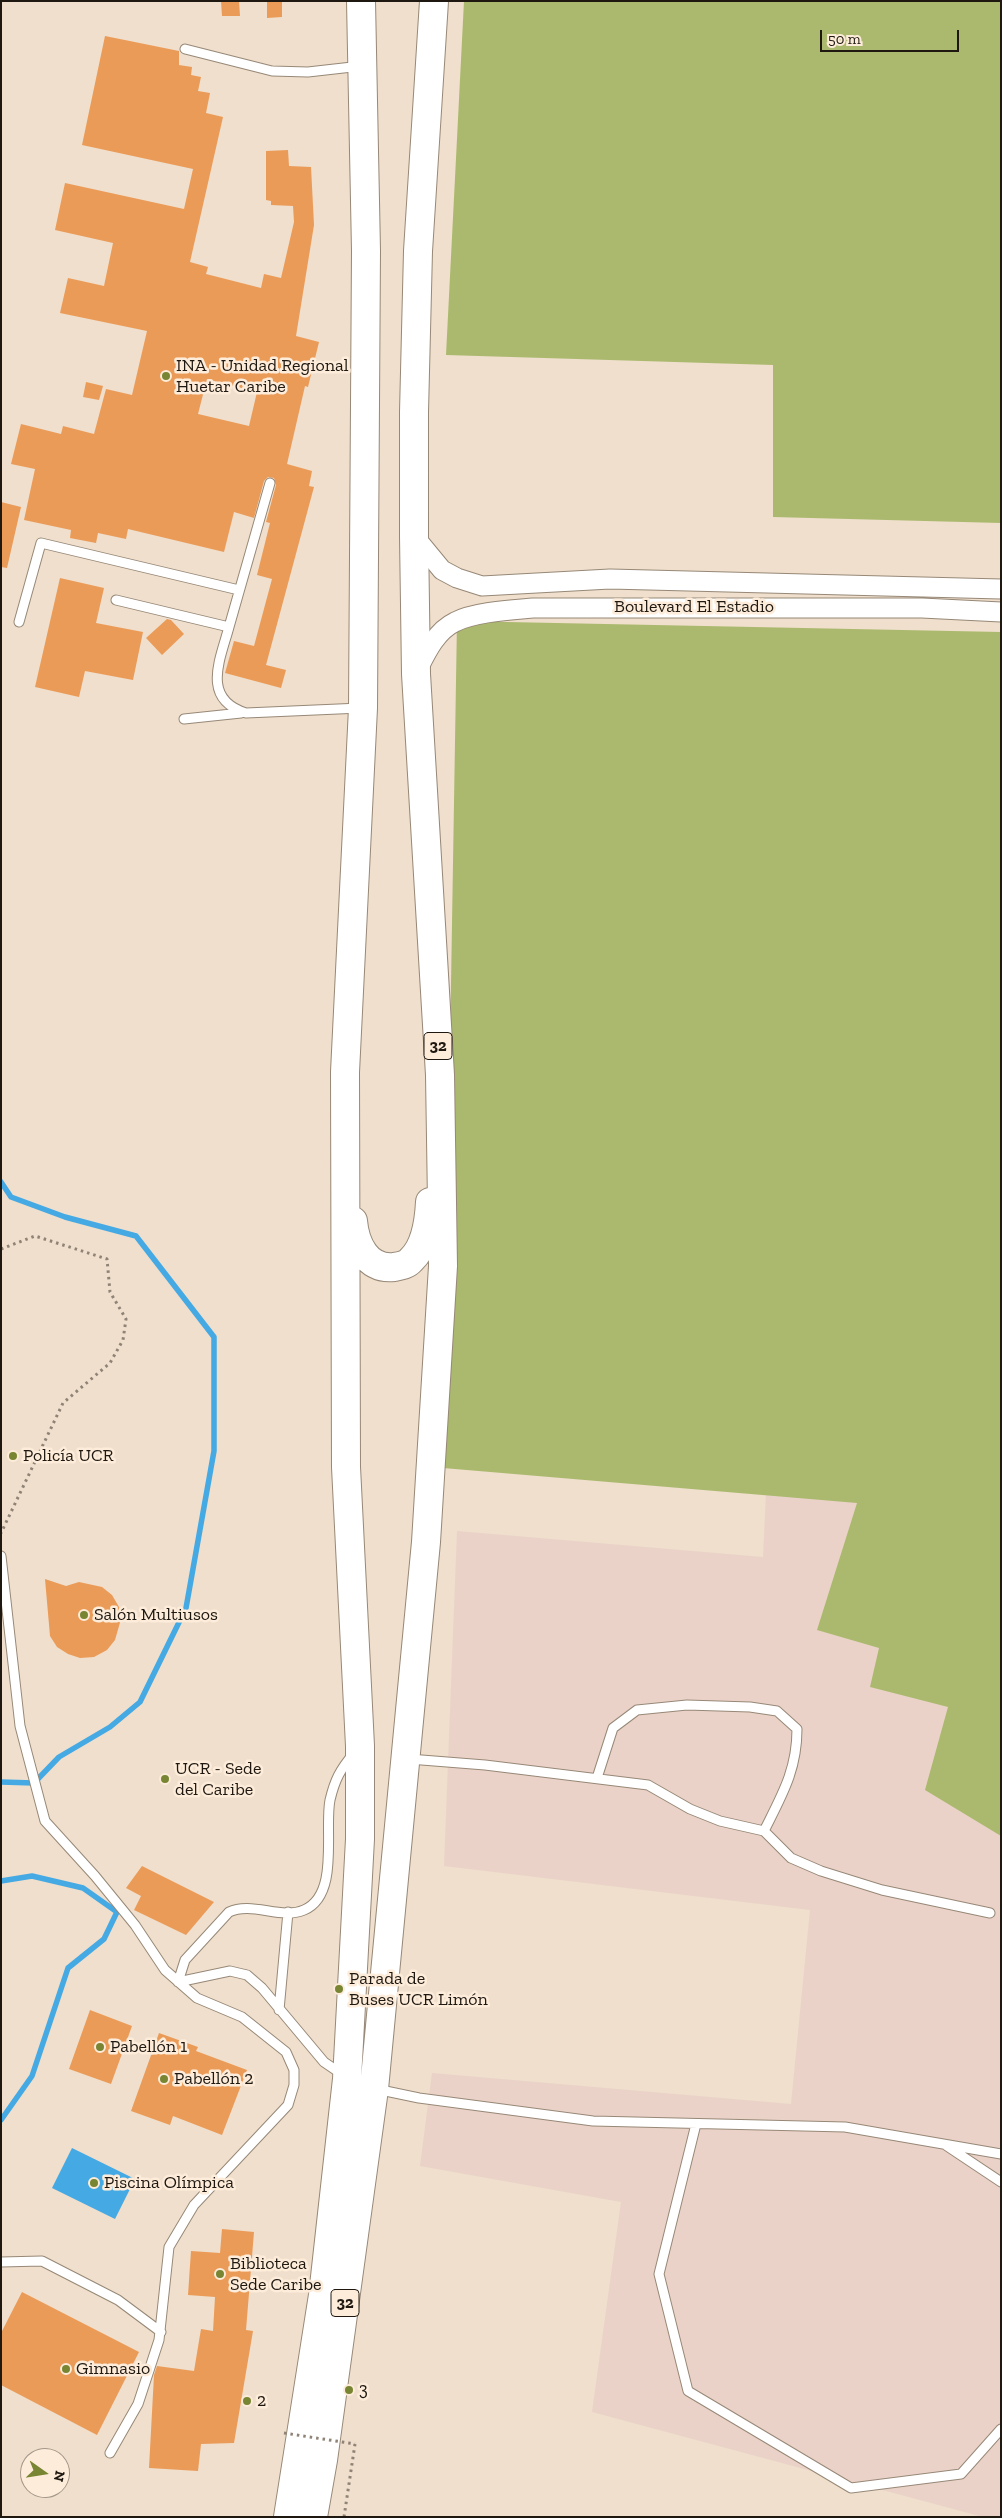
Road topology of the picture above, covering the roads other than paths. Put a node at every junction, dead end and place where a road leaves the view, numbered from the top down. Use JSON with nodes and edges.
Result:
{"nodes":[{"id":1,"x":361,"y":1,"type":"edge"},
{"id":2,"x":434,"y":1,"type":"edge"},
{"id":3,"x":185,"y":49,"type":"dead end"},
{"id":4,"x":363,"y":66,"type":"junction"},
{"id":5,"x":270,"y":483,"type":"dead end"},
{"id":6,"x":414,"y":536,"type":"junction"},
{"id":7,"x":1001,"y":589,"type":"edge"},
{"id":8,"x":239,"y":590,"type":"junction"},
{"id":9,"x":116,"y":600,"type":"dead end"},
{"id":10,"x":1001,"y":612,"type":"edge"},
{"id":11,"x":19,"y":622,"type":"dead end"},
{"id":12,"x":229,"y":627,"type":"junction"},
{"id":13,"x":416,"y":674,"type":"junction"},
{"id":14,"x":363,"y":708,"type":"junction"},
{"id":15,"x":246,"y":713,"type":"junction"},
{"id":16,"x":184,"y":719,"type":"dead end"},
{"id":17,"x":345,"y":1072,"type":"junction"},
{"id":18,"x":440,"y":1075,"type":"junction"},
{"id":19,"x":1,"y":1556,"type":"edge"},
{"id":20,"x":360,"y":1746,"type":"junction"},
{"id":21,"x":404,"y":1758,"type":"junction"},
{"id":22,"x":597,"y":1778,"type":"junction"},
{"id":23,"x":764,"y":1831,"type":"junction"},
{"id":24,"x":288,"y":1912,"type":"junction"},
{"id":25,"x":990,"y":1913,"type":"dead end"},
{"id":26,"x":178,"y":1982,"type":"junction"},
{"id":27,"x":279,"y":2010,"type":"junction"},
{"id":28,"x":347,"y":2079,"type":"junction"},
{"id":29,"x":374,"y":2089,"type":"junction"},
{"id":30,"x":696,"y":2124,"type":"junction"},
{"id":31,"x":944,"y":2144,"type":"junction"},
{"id":32,"x":1001,"y":2154,"type":"edge"},
{"id":33,"x":1001,"y":2182,"type":"edge"},
{"id":34,"x":1,"y":2262,"type":"edge"},
{"id":35,"x":161,"y":2332,"type":"junction"},
{"id":36,"x":1001,"y":2429,"type":"edge"},
{"id":37,"x":110,"y":2453,"type":"dead end"},
{"id":38,"x":288,"y":2517,"type":"edge"},
{"id":39,"x":313,"y":2517,"type":"edge"}],
"edges":[{"from":1,"to":4,"type":"highway","number":"32"},
{"from":2,"to":6,"type":"highway","number":"32"},
{"from":3,"to":4,"type":"lane"},
{"from":4,"to":14,"type":"highway","number":"32"},
{"from":5,"to":8,"type":"lane"},
{"from":6,"to":7,"type":"street","name":"Boulevard El Estadio"},
{"from":6,"to":13,"type":"highway","number":"32"},
{"from":8,"to":11,"type":"lane"},
{"from":8,"to":12,"type":"lane"},
{"from":9,"to":12,"type":"lane"},
{"from":10,"to":13,"type":"street","name":"Boulevard El Estadio"},
{"from":12,"to":15,"type":"lane"},
{"from":13,"to":18,"type":"highway","number":"32"},
{"from":14,"to":15,"type":"lane"},
{"from":14,"to":17,"type":"highway","number":"32"},
{"from":15,"to":16,"type":"lane"},
{"from":17,"to":18,"type":"highway"},
{"from":17,"to":20,"type":"highway","number":"32"},
{"from":18,"to":21,"type":"highway","number":"32"},
{"from":19,"to":26,"type":"lane"},
{"from":20,"to":24,"type":"lane"},
{"from":20,"to":28,"type":"highway","number":"32"},
{"from":21,"to":22,"type":"lane"},
{"from":21,"to":29,"type":"highway","number":"32"},
{"from":22,"to":23,"type":"lane"},
{"from":22,"to":23,"type":"lane"},
{"from":23,"to":25,"type":"lane"},
{"from":24,"to":26,"type":"lane"},
{"from":24,"to":27,"type":"lane"},
{"from":26,"to":27,"type":"lane"},
{"from":26,"to":35,"type":"lane"},
{"from":27,"to":28,"type":"lane"},
{"from":28,"to":38,"type":"highway","number":"32"},
{"from":29,"to":30,"type":"lane"},
{"from":29,"to":39,"type":"highway","number":"32"},
{"from":30,"to":31,"type":"lane"},
{"from":30,"to":36,"type":"lane"},
{"from":31,"to":32,"type":"lane"},
{"from":31,"to":33,"type":"lane"},
{"from":34,"to":35,"type":"lane"},
{"from":35,"to":37,"type":"lane"}]}
